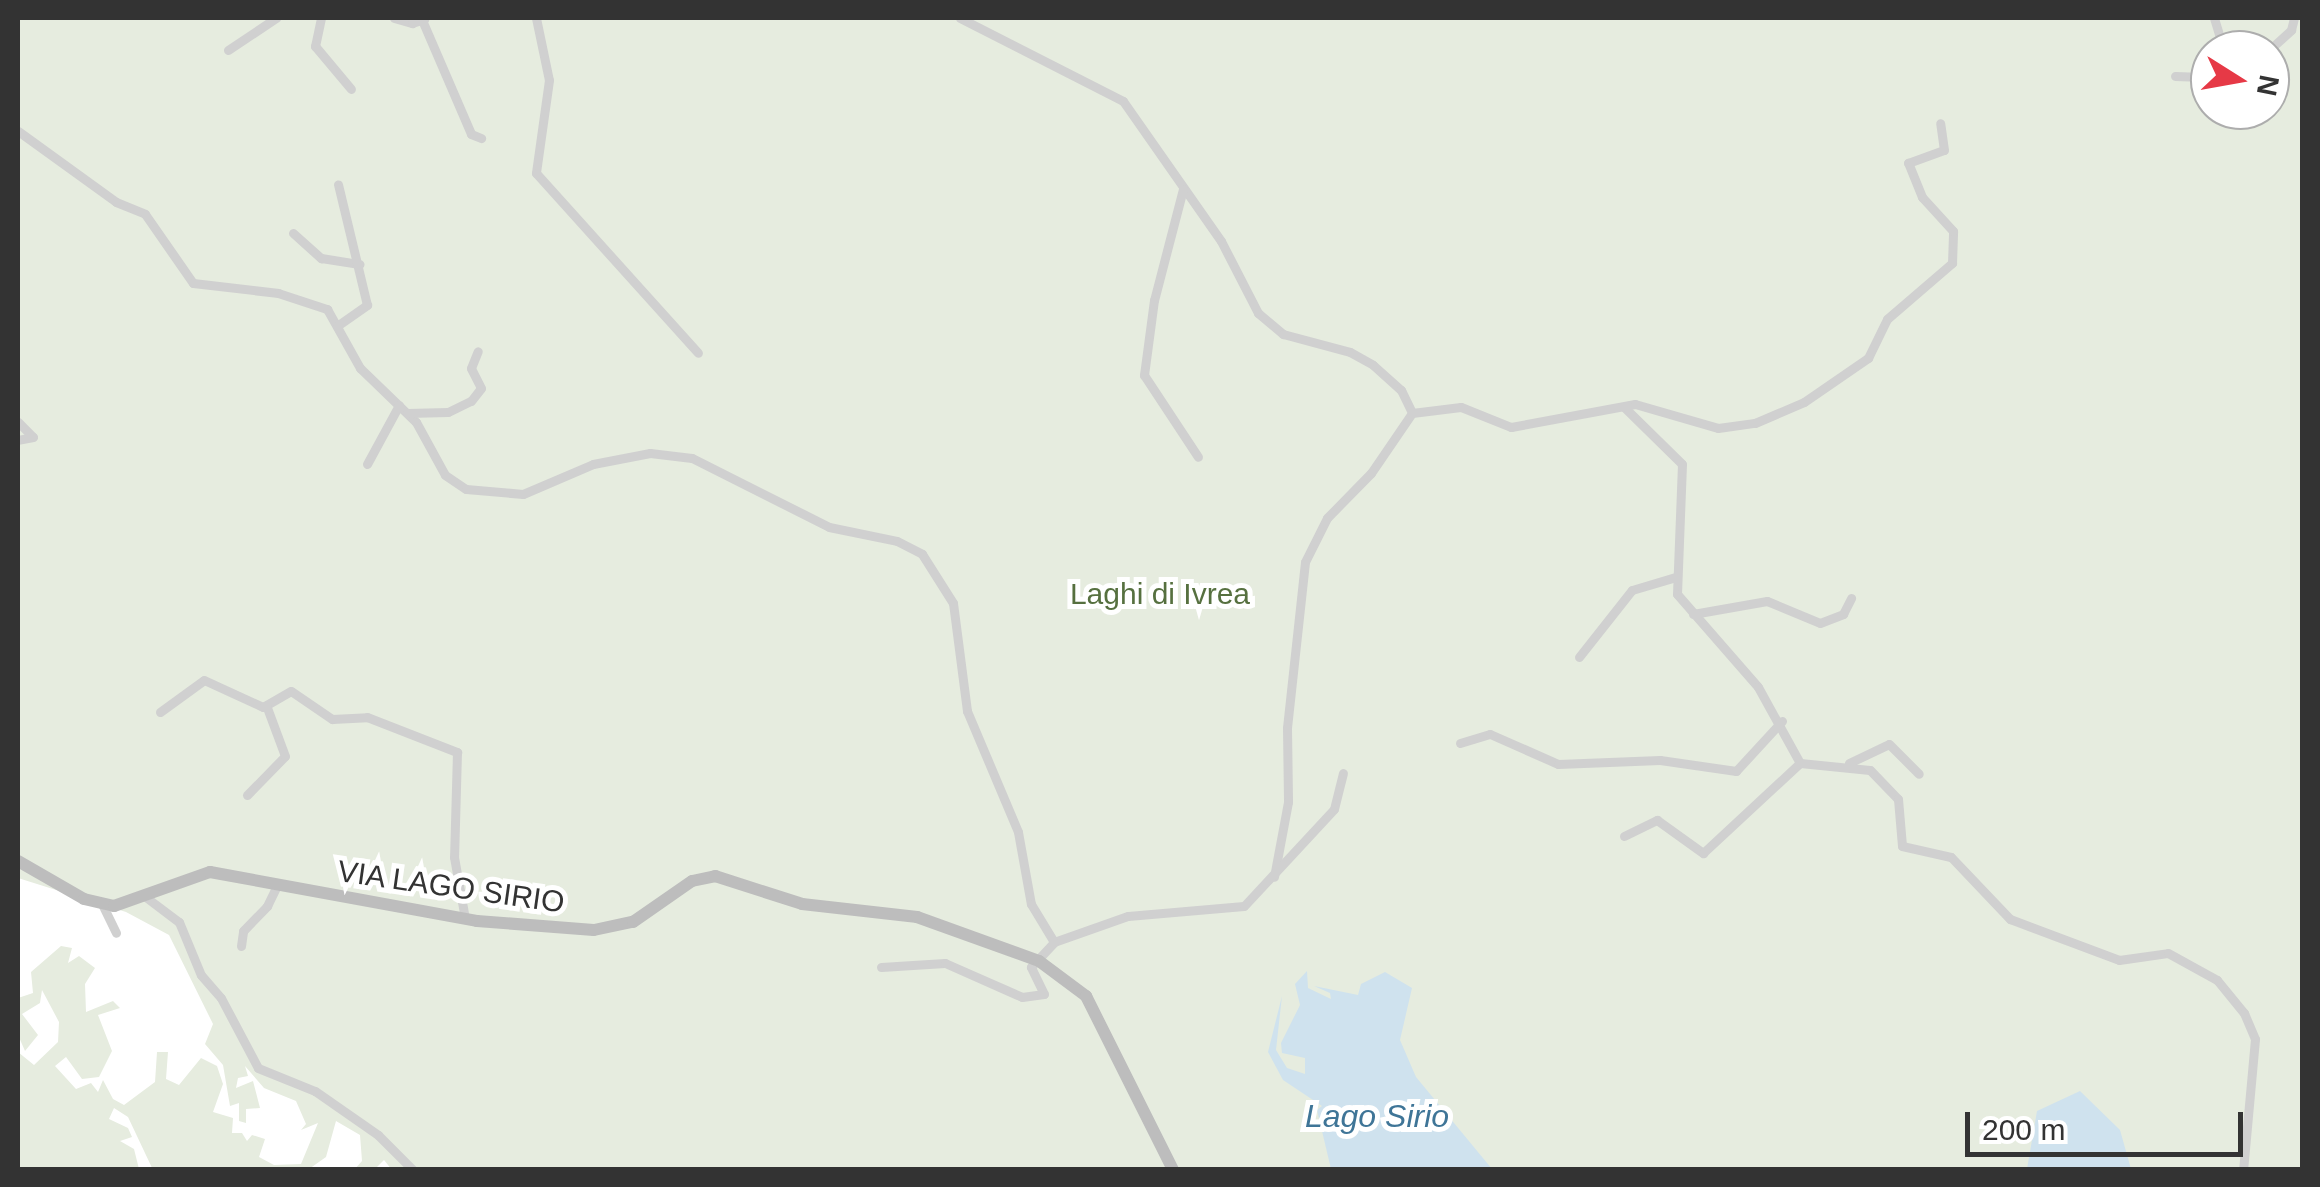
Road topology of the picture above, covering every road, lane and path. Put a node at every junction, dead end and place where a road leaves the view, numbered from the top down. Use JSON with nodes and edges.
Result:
{"nodes":[{"id":1,"x":276,"y":18,"type":"edge"},
{"id":2,"x":320,"y":18,"type":"edge"},
{"id":3,"x":394,"y":18,"type":"edge"},
{"id":4,"x":536,"y":18,"type":"edge"},
{"id":5,"x":960,"y":18,"type":"edge"},
{"id":6,"x":424,"y":19,"type":"edge"},
{"id":7,"x":228,"y":50,"type":"dead end"},
{"id":8,"x":2175,"y":76,"type":"dead end"},
{"id":9,"x":2190,"y":77,"type":"edge"},
{"id":10,"x":351,"y":89,"type":"dead end"},
{"id":11,"x":1940,"y":123,"type":"dead end"},
{"id":12,"x":18,"y":132,"type":"edge"},
{"id":13,"x":481,"y":138,"type":"dead end"},
{"id":14,"x":338,"y":184,"type":"dead end"},
{"id":15,"x":1183,"y":189,"type":"junction"},
{"id":16,"x":293,"y":233,"type":"dead end"},
{"id":17,"x":360,"y":264,"type":"junction"},
{"id":18,"x":337,"y":326,"type":"junction"},
{"id":19,"x":478,"y":351,"type":"dead end"},
{"id":20,"x":698,"y":353,"type":"dead end"},
{"id":21,"x":399,"y":405,"type":"junction"},
{"id":22,"x":1624,"y":408,"type":"junction"},
{"id":23,"x":407,"y":413,"type":"junction"},
{"id":24,"x":1412,"y":413,"type":"junction"},
{"id":25,"x":18,"y":422,"type":"edge"},
{"id":26,"x":18,"y":440,"type":"edge"},
{"id":27,"x":1198,"y":457,"type":"dead end"},
{"id":28,"x":367,"y":464,"type":"dead end"},
{"id":29,"x":1676,"y":576,"type":"junction"},
{"id":30,"x":1852,"y":598,"type":"dead end"},
{"id":31,"x":1694,"y":614,"type":"junction"},
{"id":32,"x":1579,"y":657,"type":"dead end"},
{"id":33,"x":263,"y":709,"type":"junction"},
{"id":34,"x":160,"y":712,"type":"dead end"},
{"id":35,"x":332,"y":719,"type":"junction"},
{"id":36,"x":1782,"y":720,"type":"junction"},
{"id":37,"x":320,"y":723,"type":"dead end"},
{"id":38,"x":1460,"y":743,"type":"dead end"},
{"id":39,"x":1800,"y":763,"type":"junction"},
{"id":40,"x":1848,"y":764,"type":"junction"},
{"id":41,"x":1342,"y":773,"type":"dead end"},
{"id":42,"x":1918,"y":774,"type":"dead end"},
{"id":43,"x":247,"y":795,"type":"dead end"},
{"id":44,"x":1624,"y":836,"type":"dead end"},
{"id":45,"x":18,"y":861,"type":"edge"},
{"id":46,"x":1274,"y":877,"type":"junction"},
{"id":47,"x":278,"y":884,"type":"junction"},
{"id":48,"x":147,"y":898,"type":"junction"},
{"id":49,"x":102,"y":904,"type":"junction"},
{"id":50,"x":472,"y":921,"type":"junction"},
{"id":51,"x":116,"y":933,"type":"dead end"},
{"id":52,"x":1054,"y":942,"type":"junction"},
{"id":53,"x":241,"y":946,"type":"dead end"},
{"id":54,"x":1039,"y":961,"type":"junction"},
{"id":55,"x":881,"y":967,"type":"dead end"},
{"id":56,"x":413,"y":1170,"type":"edge"},
{"id":57,"x":1173,"y":1170,"type":"edge"},
{"id":58,"x":2243,"y":1170,"type":"edge"}],
"edges":[{"from":1,"to":7,"type":"street"},
{"from":2,"to":10,"type":"street"},
{"from":3,"to":6,"type":"street"},
{"from":4,"to":20,"type":"street"},
{"from":5,"to":15,"type":"street"},
{"from":6,"to":13,"type":"street"},
{"from":8,"to":9,"type":"street"},
{"from":11,"to":22,"type":"street"},
{"from":12,"to":18,"type":"street"},
{"from":14,"to":17,"type":"street"},
{"from":15,"to":24,"type":"street"},
{"from":15,"to":27,"type":"street"},
{"from":16,"to":17,"type":"street"},
{"from":17,"to":18,"type":"street"},
{"from":18,"to":21,"type":"street"},
{"from":19,"to":23,"type":"street"},
{"from":21,"to":23,"type":"street"},
{"from":21,"to":28,"type":"street"},
{"from":22,"to":24,"type":"street"},
{"from":22,"to":29,"type":"street"},
{"from":23,"to":52,"type":"street"},
{"from":24,"to":46,"type":"street"},
{"from":25,"to":26,"type":"street"},
{"from":29,"to":31,"type":"street"},
{"from":29,"to":32,"type":"street"},
{"from":30,"to":31,"type":"street"},
{"from":31,"to":36,"type":"street"},
{"from":33,"to":34,"type":"street"},
{"from":33,"to":35,"type":"street"},
{"from":33,"to":43,"type":"street"},
{"from":35,"to":37,"type":"street"},
{"from":35,"to":50,"type":"street"},
{"from":36,"to":38,"type":"street"},
{"from":36,"to":39,"type":"street"},
{"from":39,"to":40,"type":"street"},
{"from":39,"to":44,"type":"street"},
{"from":40,"to":42,"type":"street"},
{"from":40,"to":58,"type":"street"},
{"from":41,"to":46,"type":"street"},
{"from":45,"to":49,"type":"main road"},
{"from":46,"to":52,"type":"street"},
{"from":47,"to":48,"type":"main road","name":"VIA LAGO SIRIO"},
{"from":47,"to":50,"type":"main road","name":"VIA LAGO SIRIO"},
{"from":47,"to":53,"type":"street"},
{"from":48,"to":49,"type":"main road","name":"VIA LAGO SIRIO"},
{"from":48,"to":56,"type":"street"},
{"from":49,"to":51,"type":"street"},
{"from":50,"to":54,"type":"main road","name":"VIA LAGO SIRIO"},
{"from":52,"to":54,"type":"street"},
{"from":54,"to":55,"type":"street"},
{"from":54,"to":57,"type":"main road","name":"VIA LAGO SIRIO"}]}
